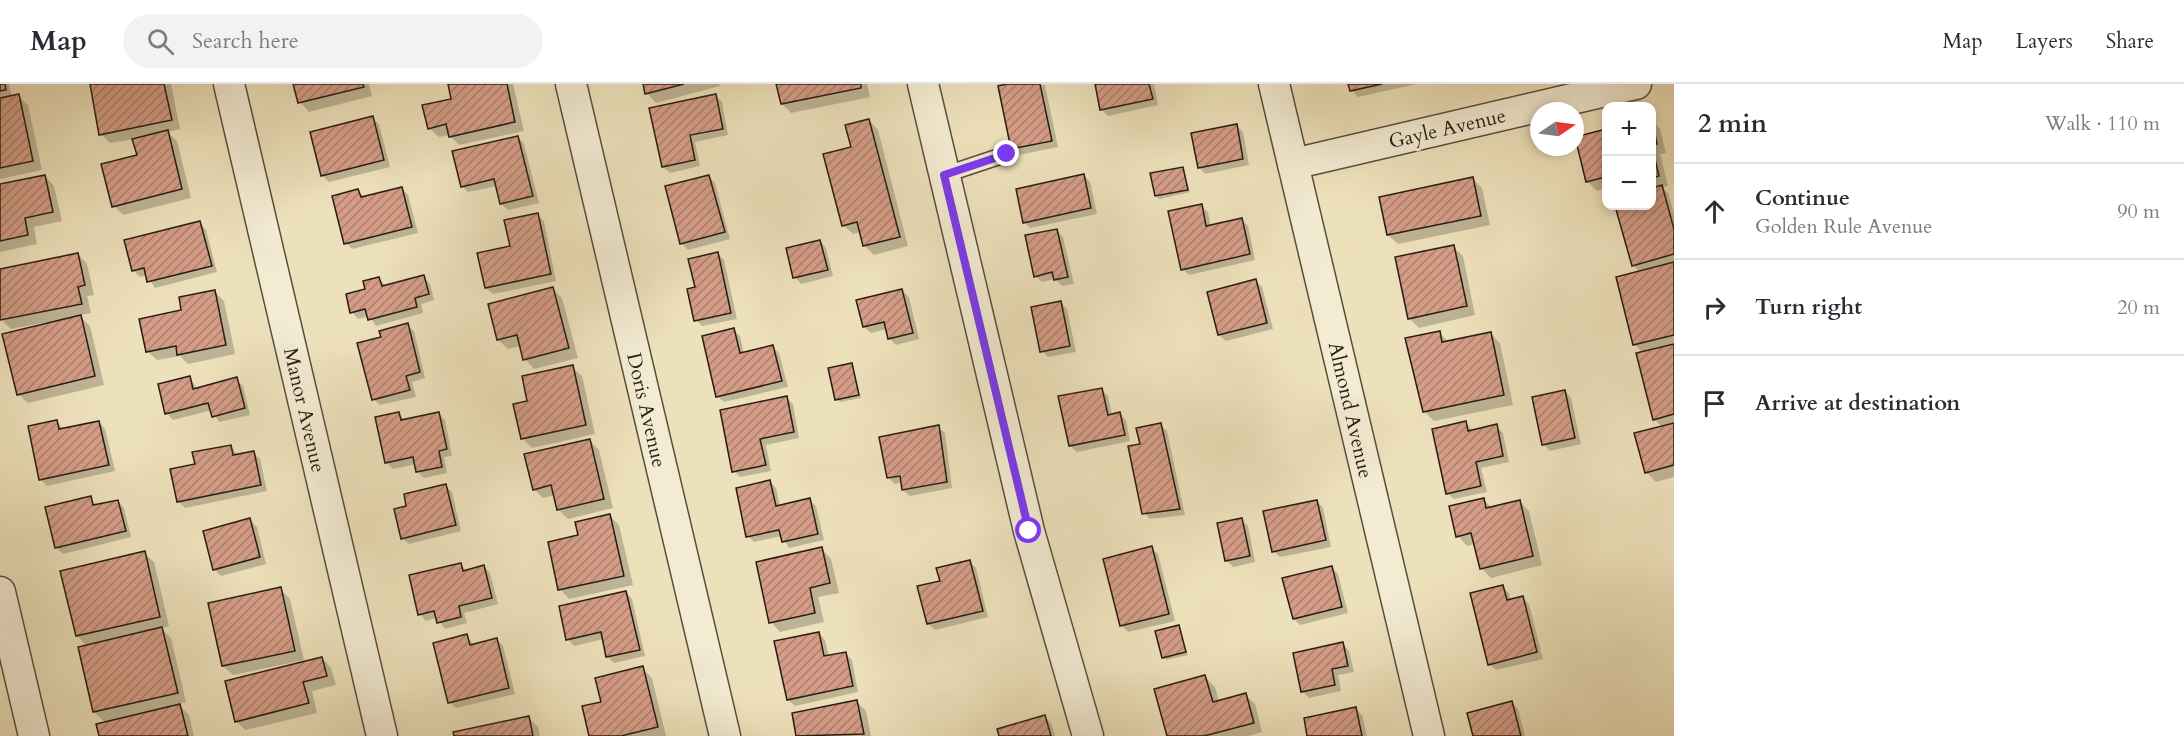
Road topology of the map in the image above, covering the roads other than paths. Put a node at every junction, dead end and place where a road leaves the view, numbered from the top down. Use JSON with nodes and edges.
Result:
{"nodes":[{"id":1,"x":229,"y":84,"type":"edge"},
{"id":2,"x":571,"y":84,"type":"edge"},
{"id":3,"x":923,"y":84,"type":"edge"},
{"id":4,"x":1274,"y":84,"type":"edge"},
{"id":5,"x":1636,"y":84,"type":"edge"},
{"id":6,"x":1007,"y":154,"type":"dead end"},
{"id":7,"x":1293,"y":164,"type":"junction"},
{"id":8,"x":944,"y":175,"type":"junction"},
{"id":9,"x":0,"y":592,"type":"edge"},
{"id":10,"x":34,"y":736,"type":"edge"},
{"id":11,"x":382,"y":736,"type":"edge"},
{"id":12,"x":725,"y":736,"type":"edge"},
{"id":13,"x":1088,"y":736,"type":"edge"},
{"id":14,"x":1429,"y":736,"type":"edge"}],
"edges":[{"from":1,"to":11,"type":"street","name":"Manor Avenue"},
{"from":2,"to":12,"type":"street","name":"Doris Avenue"},
{"from":3,"to":8,"type":"street"},
{"from":4,"to":7,"type":"street","name":"Almond Avenue"},
{"from":5,"to":7,"type":"street","name":"Gayle Avenue"},
{"from":6,"to":8,"type":"lane"},
{"from":7,"to":14,"type":"street","name":"Almond Avenue"},
{"from":8,"to":13,"type":"street"},
{"from":9,"to":10,"type":"street"}]}
